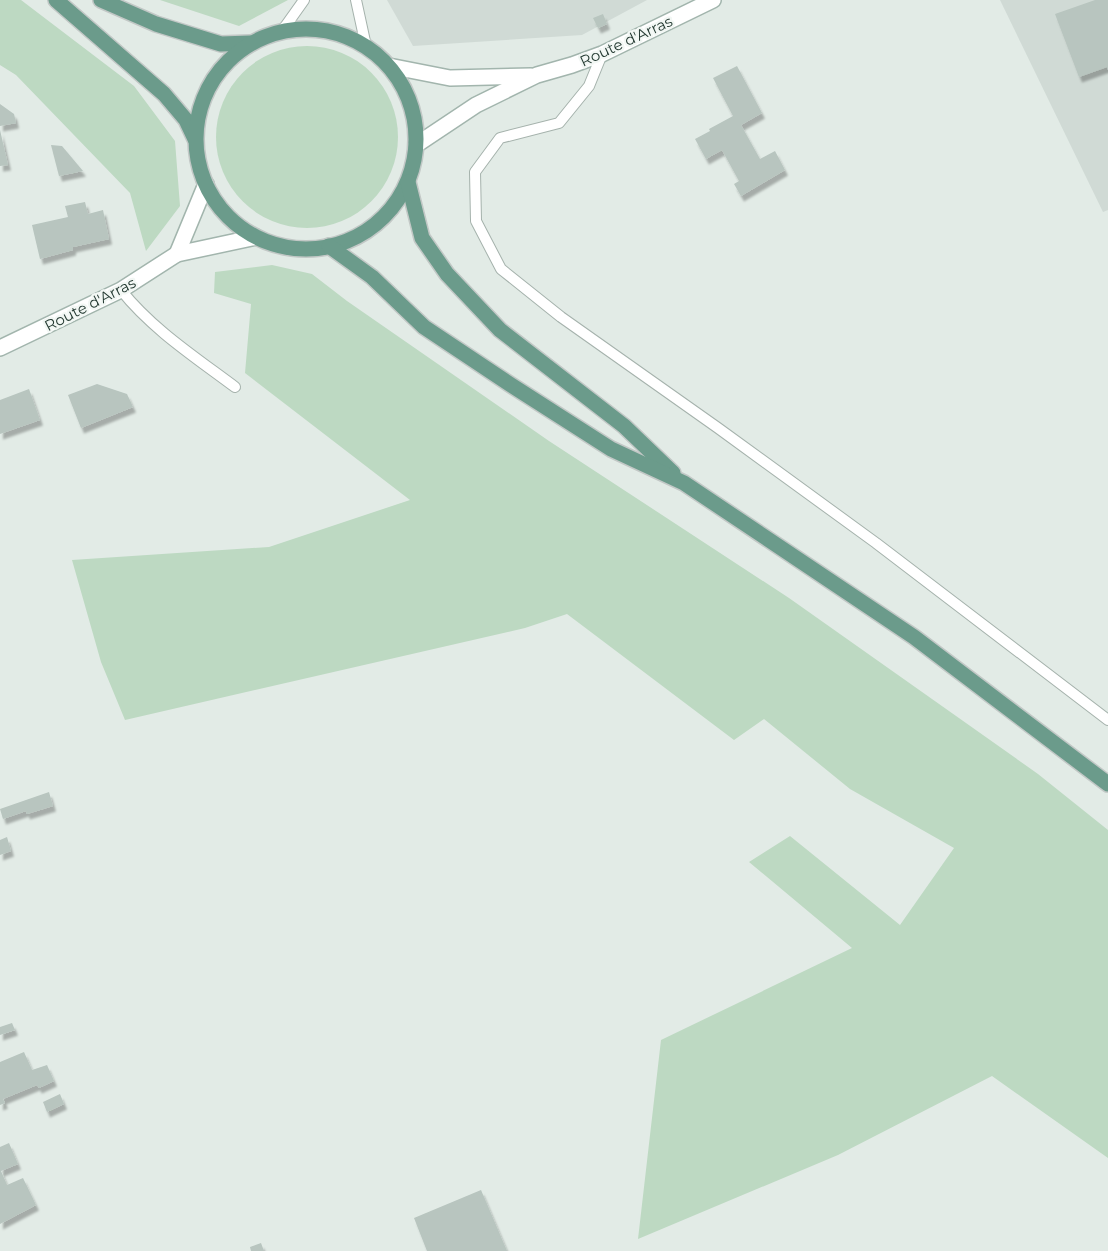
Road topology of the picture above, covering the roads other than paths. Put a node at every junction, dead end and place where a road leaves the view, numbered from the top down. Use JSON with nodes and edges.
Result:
{"nodes":[{"id":1,"x":56,"y":0,"type":"edge"},
{"id":2,"x":101,"y":0,"type":"edge"},
{"id":3,"x":304,"y":0,"type":"edge"},
{"id":4,"x":356,"y":0,"type":"edge"},
{"id":5,"x":713,"y":0,"type":"edge"},
{"id":6,"x":282,"y":31,"type":"junction"},
{"id":7,"x":250,"y":43,"type":"junction"},
{"id":8,"x":366,"y":46,"type":"junction"},
{"id":9,"x":602,"y":54,"type":"junction"},
{"id":10,"x":389,"y":66,"type":"junction"},
{"id":11,"x":537,"y":75,"type":"junction"},
{"id":12,"x":195,"y":139,"type":"junction"},
{"id":13,"x":416,"y":145,"type":"junction"},
{"id":14,"x":408,"y":182,"type":"junction"},
{"id":15,"x":206,"y":184,"type":"junction"},
{"id":16,"x":256,"y":237,"type":"junction"},
{"id":17,"x":329,"y":246,"type":"junction"},
{"id":18,"x":177,"y":254,"type":"junction"},
{"id":19,"x":121,"y":290,"type":"junction"},
{"id":20,"x":0,"y":348,"type":"edge"},
{"id":21,"x":235,"y":387,"type":"dead end"},
{"id":22,"x":684,"y":483,"type":"junction"},
{"id":23,"x":1108,"y":720,"type":"edge"},
{"id":24,"x":1108,"y":784,"type":"edge"}],
"edges":[{"from":1,"to":12,"type":"main road"},
{"from":2,"to":7,"type":"main road"},
{"from":3,"to":6,"type":"lane"},
{"from":4,"to":8,"type":"lane"},
{"from":5,"to":9,"type":"main road","name":"Route d'Arras"},
{"from":6,"to":7,"type":"main road"},
{"from":6,"to":8,"type":"main road"},
{"from":7,"to":12,"type":"main road"},
{"from":8,"to":10,"type":"main road"},
{"from":9,"to":11,"type":"main road","name":"Route d'Arras"},
{"from":9,"to":23,"type":"lane"},
{"from":10,"to":11,"type":"main road","name":"Route d'Arras"},
{"from":10,"to":13,"type":"main road"},
{"from":11,"to":13,"type":"main road","name":"Route d'Arras"},
{"from":12,"to":15,"type":"main road"},
{"from":13,"to":14,"type":"main road"},
{"from":14,"to":17,"type":"main road"},
{"from":14,"to":22,"type":"main road"},
{"from":15,"to":16,"type":"main road"},
{"from":15,"to":18,"type":"main road"},
{"from":16,"to":17,"type":"main road"},
{"from":16,"to":18,"type":"main road","name":"Route d'Arras"},
{"from":17,"to":22,"type":"main road"},
{"from":18,"to":19,"type":"main road","name":"Route d'Arras"},
{"from":19,"to":20,"type":"main road","name":"Route d'Arras"},
{"from":19,"to":21,"type":"lane"},
{"from":22,"to":24,"type":"main road"}]}
